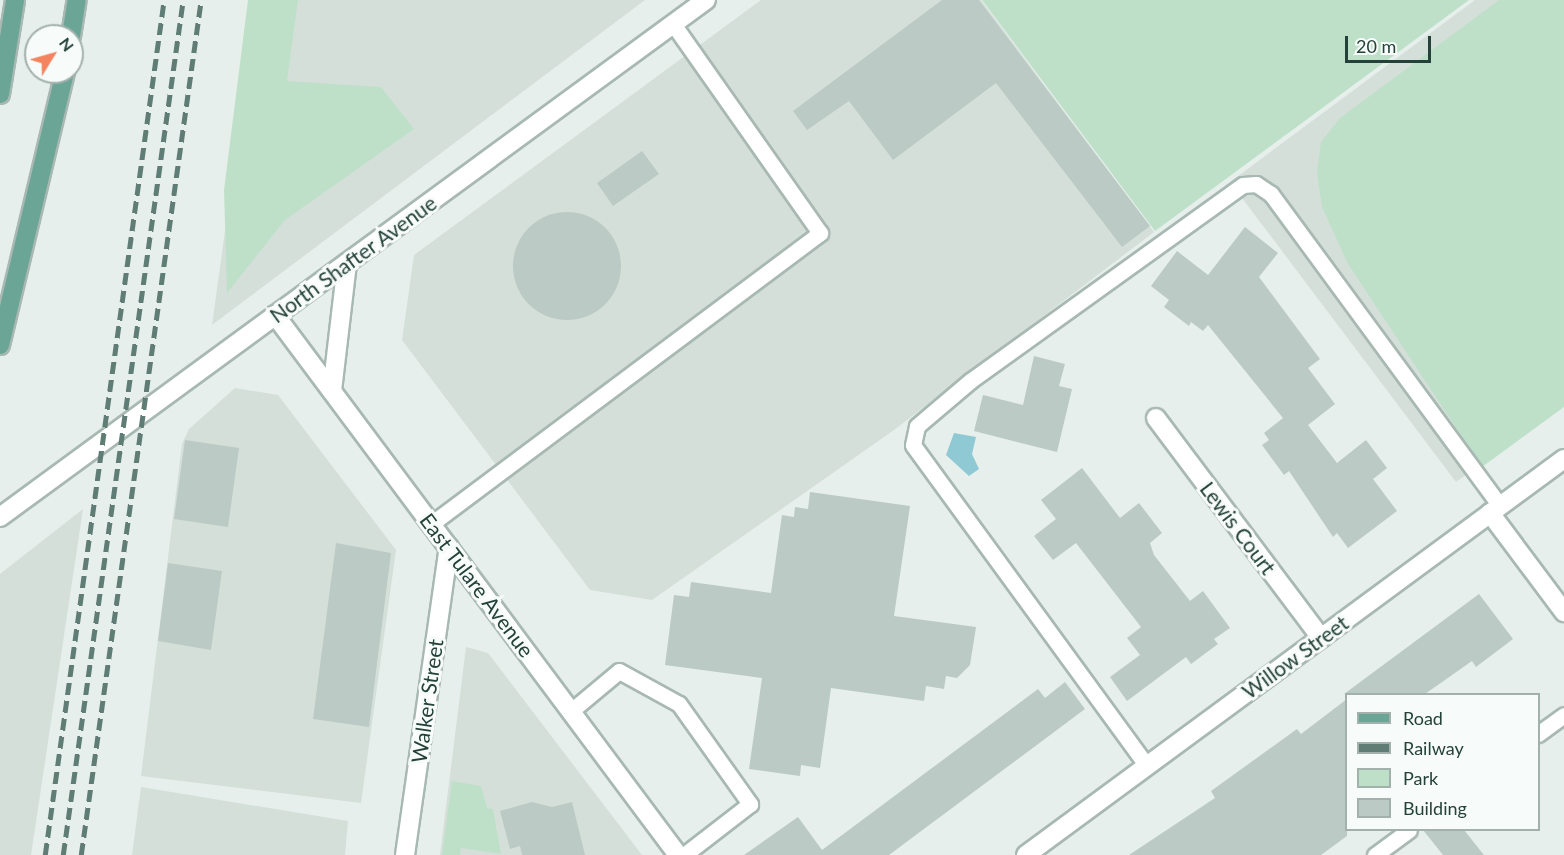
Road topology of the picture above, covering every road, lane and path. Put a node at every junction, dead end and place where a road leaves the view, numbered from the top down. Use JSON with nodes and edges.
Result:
{"nodes":[{"id":1,"x":15,"y":0,"type":"edge"},
{"id":2,"x":76,"y":0,"type":"edge"},
{"id":3,"x":706,"y":0,"type":"edge"},
{"id":4,"x":73,"y":24,"type":"edge"},
{"id":5,"x":673,"y":24,"type":"junction"},
{"id":6,"x":2,"y":68,"type":"edge"},
{"id":7,"x":63,"y":84,"type":"edge"},
{"id":8,"x":0,"y":94,"type":"edge"},
{"id":9,"x":347,"y":263,"type":"junction"},
{"id":10,"x":275,"y":315,"type":"junction"},
{"id":11,"x":0,"y":345,"type":"edge"},
{"id":12,"x":332,"y":391,"type":"junction"},
{"id":13,"x":1156,"y":418,"type":"dead end"},
{"id":14,"x":1564,"y":459,"type":"edge"},
{"id":15,"x":1495,"y":509,"type":"junction"},
{"id":16,"x":0,"y":517,"type":"edge"},
{"id":17,"x":431,"y":524,"type":"junction"},
{"id":18,"x":448,"y":547,"type":"junction"},
{"id":19,"x":1564,"y":612,"type":"edge"},
{"id":20,"x":1321,"y":638,"type":"junction"},
{"id":21,"x":571,"y":711,"type":"junction"},
{"id":22,"x":1564,"y":715,"type":"edge"},
{"id":23,"x":1540,"y":733,"type":"edge"},
{"id":24,"x":1147,"y":766,"type":"junction"},
{"id":25,"x":1408,"y":831,"type":"edge"},
{"id":26,"x":405,"y":855,"type":"edge"},
{"id":27,"x":678,"y":855,"type":"edge"},
{"id":28,"x":684,"y":855,"type":"edge"},
{"id":29,"x":1026,"y":855,"type":"edge"},
{"id":30,"x":1375,"y":855,"type":"edge"}],
"edges":[{"from":1,"to":6,"type":"main road"},
{"from":2,"to":4,"type":"main road"},
{"from":3,"to":5,"type":"street","name":"North Shafter Avenue"},
{"from":5,"to":9,"type":"street","name":"North Shafter Avenue"},
{"from":5,"to":17,"type":"lane"},
{"from":6,"to":8,"type":"main road"},
{"from":7,"to":11,"type":"main road"},
{"from":9,"to":10,"type":"street","name":"North Shafter Avenue"},
{"from":9,"to":12,"type":"street"},
{"from":10,"to":12,"type":"street","name":"East Tulare Avenue"},
{"from":10,"to":16,"type":"street","name":"North Shafter Avenue"},
{"from":12,"to":17,"type":"street","name":"East Tulare Avenue"},
{"from":13,"to":20,"type":"street","name":"Lewis Court"},
{"from":14,"to":15,"type":"street","name":"Willow Street"},
{"from":15,"to":19,"type":"street"},
{"from":15,"to":20,"type":"street","name":"Willow Street"},
{"from":15,"to":24,"type":"lane"},
{"from":17,"to":18,"type":"street","name":"East Tulare Avenue"},
{"from":18,"to":21,"type":"street","name":"East Tulare Avenue"},
{"from":18,"to":26,"type":"street","name":"Walker Street"},
{"from":20,"to":24,"type":"street","name":"Willow Street"},
{"from":21,"to":27,"type":"street","name":"East Tulare Avenue"},
{"from":21,"to":28,"type":"lane"},
{"from":22,"to":23,"type":"lane"},
{"from":24,"to":29,"type":"street","name":"Willow Street"},
{"from":25,"to":30,"type":"lane"}]}
